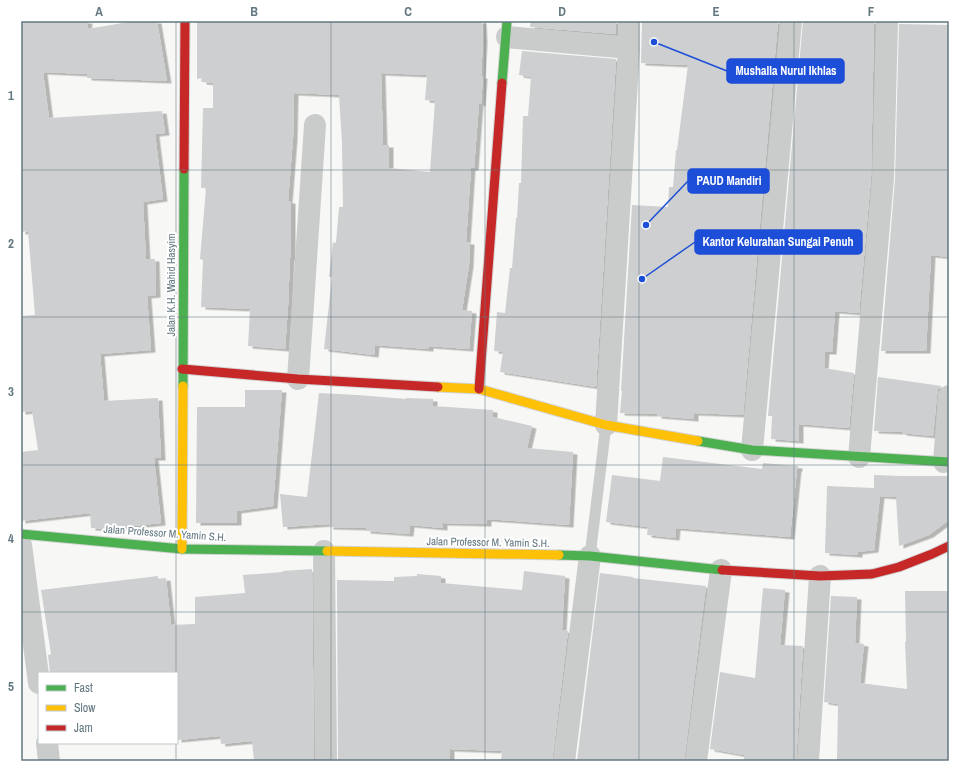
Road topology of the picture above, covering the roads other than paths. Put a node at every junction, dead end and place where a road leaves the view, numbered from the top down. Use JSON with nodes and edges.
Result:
{"nodes":[{"id":1,"x":185,"y":21,"type":"edge"},
{"id":2,"x":629,"y":21,"type":"edge"},
{"id":3,"x":790,"y":21,"type":"edge"},
{"id":4,"x":887,"y":21,"type":"edge"},
{"id":5,"x":507,"y":29,"type":"edge"},
{"id":6,"x":629,"y":48,"type":"junction"},
{"id":7,"x":315,"y":125,"type":"dead end"},
{"id":8,"x":182,"y":369,"type":"junction"},
{"id":9,"x":298,"y":379,"type":"junction"},
{"id":10,"x":479,"y":389,"type":"junction"},
{"id":11,"x":949,"y":396,"type":"edge"},
{"id":12,"x":606,"y":425,"type":"junction"},
{"id":13,"x":752,"y":450,"type":"junction"},
{"id":14,"x":858,"y":457,"type":"junction"},
{"id":15,"x":947,"y":462,"type":"edge"},
{"id":16,"x":21,"y":534,"type":"edge"},
{"id":17,"x":21,"y":545,"type":"edge"},
{"id":18,"x":949,"y":546,"type":"edge"},
{"id":19,"x":182,"y":549,"type":"junction"},
{"id":20,"x":324,"y":551,"type":"junction"},
{"id":21,"x":590,"y":556,"type":"junction"},
{"id":22,"x":721,"y":570,"type":"junction"},
{"id":23,"x":820,"y":576,"type":"junction"},
{"id":24,"x":38,"y":675,"type":"edge"},
{"id":25,"x":47,"y":744,"type":"edge"},
{"id":26,"x":49,"y":761,"type":"edge"},
{"id":27,"x":326,"y":761,"type":"edge"},
{"id":28,"x":564,"y":761,"type":"edge"},
{"id":29,"x":696,"y":761,"type":"edge"},
{"id":30,"x":808,"y":761,"type":"edge"}],
"edges":[{"from":1,"to":8,"type":"street","name":"Jalan K.H. Wahid Hasyim"},
{"from":2,"to":6,"type":"street"},
{"from":3,"to":13,"type":"street"},
{"from":4,"to":14,"type":"street"},
{"from":5,"to":6,"type":"street"},
{"from":5,"to":10,"type":"street"},
{"from":6,"to":12,"type":"street"},
{"from":7,"to":9,"type":"street"},
{"from":8,"to":9,"type":"street"},
{"from":8,"to":19,"type":"street","name":"Jalan K.H. Wahid Hasyim"},
{"from":9,"to":10,"type":"street"},
{"from":10,"to":12,"type":"street"},
{"from":11,"to":15,"type":"street"},
{"from":12,"to":13,"type":"street"},
{"from":12,"to":21,"type":"lane"},
{"from":13,"to":14,"type":"street"},
{"from":14,"to":15,"type":"street"},
{"from":16,"to":19,"type":"street","name":"Jalan Professor M. Yamin S.H."},
{"from":17,"to":24,"type":"street"},
{"from":18,"to":23,"type":"street","name":"Jalan Professor M. Yamin S.H."},
{"from":19,"to":20,"type":"street","name":"Jalan Professor M. Yamin S.H."},
{"from":20,"to":21,"type":"street","name":"Jalan Professor M. Yamin S.H."},
{"from":20,"to":27,"type":"street"},
{"from":21,"to":22,"type":"street","name":"Jalan Professor M. Yamin S.H."},
{"from":21,"to":28,"type":"street"},
{"from":22,"to":23,"type":"street","name":"Jalan Professor M. Yamin S.H."},
{"from":22,"to":29,"type":"street"},
{"from":23,"to":30,"type":"street"},
{"from":25,"to":26,"type":"street"}]}
